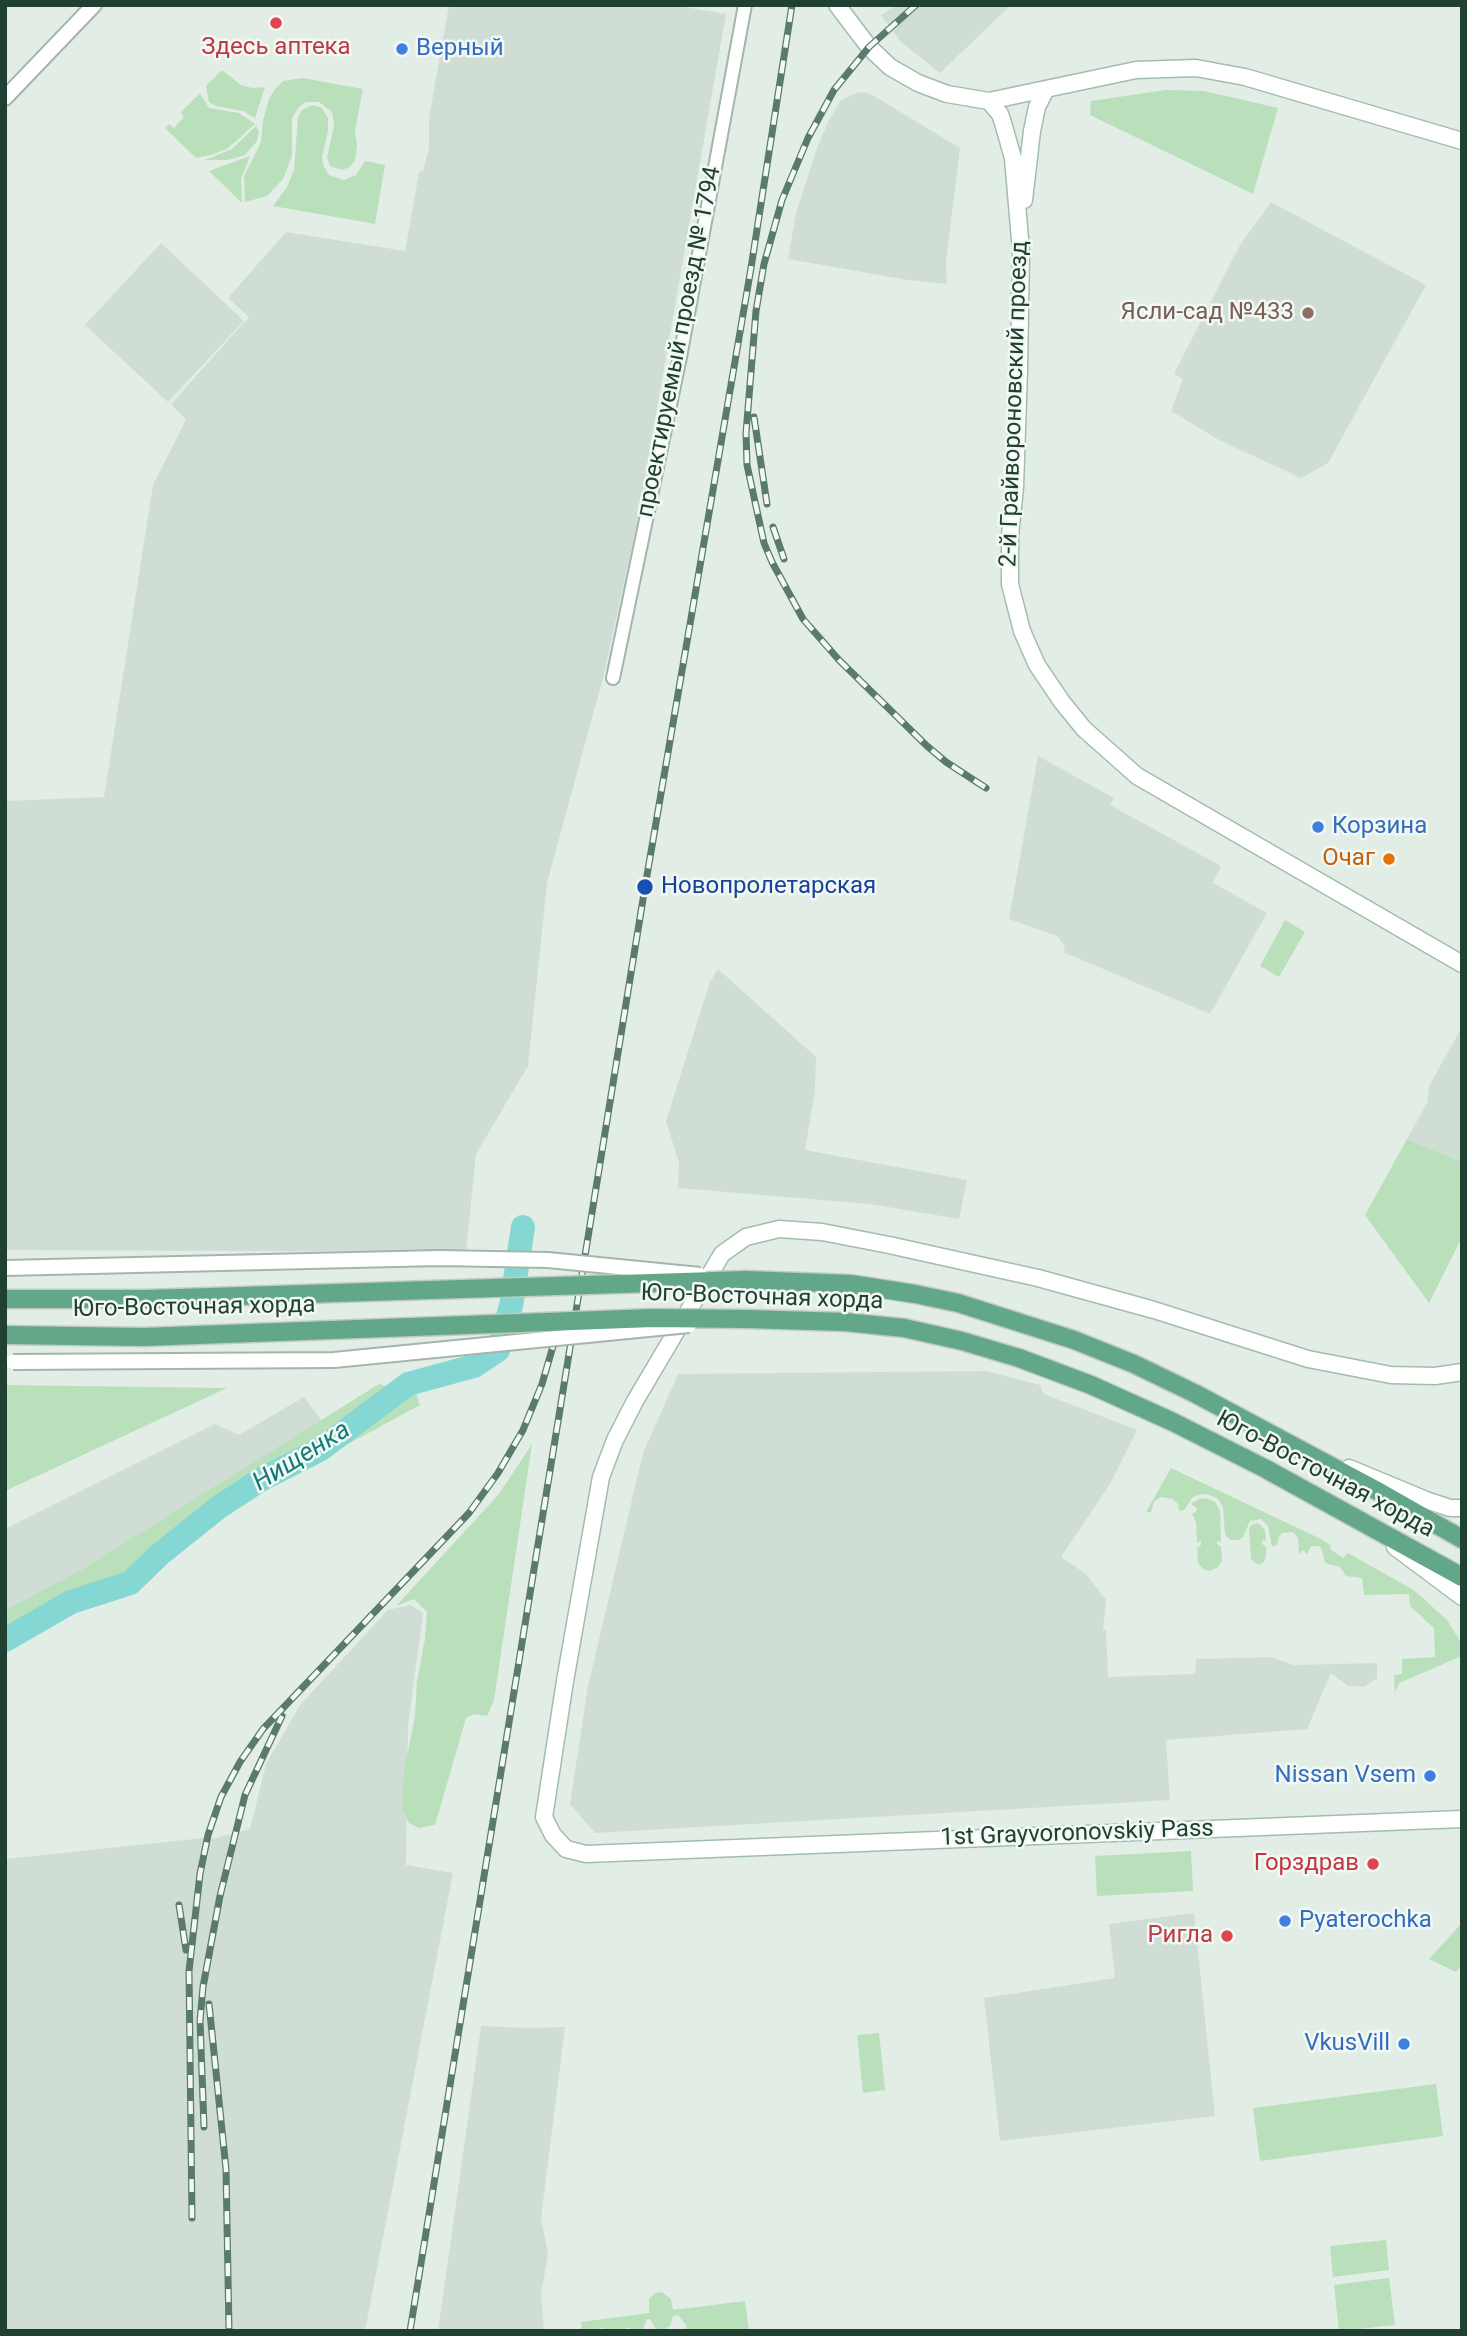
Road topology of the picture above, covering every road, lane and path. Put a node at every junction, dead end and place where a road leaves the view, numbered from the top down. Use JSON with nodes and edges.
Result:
{"nodes":[{"id":1,"x":94,"y":5,"type":"edge"},
{"id":2,"x":744,"y":5,"type":"edge"},
{"id":3,"x":837,"y":5,"type":"edge"},
{"id":4,"x":1046,"y":89,"type":"junction"},
{"id":5,"x":5,"y":99,"type":"edge"},
{"id":6,"x":989,"y":101,"type":"junction"},
{"id":7,"x":1462,"y":141,"type":"edge"},
{"id":8,"x":1020,"y":234,"type":"junction"},
{"id":9,"x":613,"y":678,"type":"dead end"},
{"id":10,"x":1462,"y":964,"type":"edge"},
{"id":11,"x":5,"y":1268,"type":"edge"},
{"id":12,"x":746,"y":1280,"type":"junction"},
{"id":13,"x":5,"y":1299,"type":"edge"},
{"id":14,"x":747,"y":1319,"type":"junction"},
{"id":15,"x":5,"y":1335,"type":"edge"},
{"id":16,"x":9,"y":1362,"type":"edge"},
{"id":17,"x":1462,"y":1373,"type":"edge"},
{"id":18,"x":1445,"y":1375,"type":"junction"},
{"id":19,"x":1462,"y":1379,"type":"edge"},
{"id":20,"x":1288,"y":1442,"type":"junction"},
{"id":21,"x":1462,"y":1508,"type":"edge"},
{"id":22,"x":1354,"y":1517,"type":"junction"},
{"id":23,"x":1462,"y":1539,"type":"edge"},
{"id":24,"x":1462,"y":1577,"type":"edge"},
{"id":25,"x":1462,"y":1597,"type":"edge"},
{"id":26,"x":1462,"y":1819,"type":"edge"}],
"edges":[{"from":1,"to":5,"type":"street"},
{"from":2,"to":9,"type":"street","name":"проектируемый проезд № 1794"},
{"from":3,"to":6,"type":"main road"},
{"from":4,"to":6,"type":"main road"},
{"from":4,"to":7,"type":"main road"},
{"from":4,"to":8,"type":"main road"},
{"from":6,"to":8,"type":"main road","name":"2-й Грайвороновский проезд"},
{"from":8,"to":10,"type":"main road","name":"2-й Грайвороновский проезд"},
{"from":11,"to":12,"type":"street","bridge":true},
{"from":12,"to":13,"type":"main road","name":"Юго-Восточная хорда","bridge":true},
{"from":12,"to":20,"type":"main road","name":"Юго-Восточная хорда"},
{"from":14,"to":15,"type":"main road","name":"Юго-Восточная хорда","bridge":true},
{"from":14,"to":16,"type":"street","bridge":true},
{"from":14,"to":22,"type":"main road","name":"Юго-Восточная хорда"},
{"from":17,"to":18,"type":"main road"},
{"from":18,"to":19,"type":"main road"},
{"from":18,"to":26,"type":"main road","name":"1st Grayvoronovskiy Pass"},
{"from":20,"to":21,"type":"main road"},
{"from":20,"to":23,"type":"main road","name":"Юго-Восточная хорда"},
{"from":22,"to":24,"type":"main road","name":"Юго-Восточная хорда"},
{"from":22,"to":25,"type":"main road"}]}
